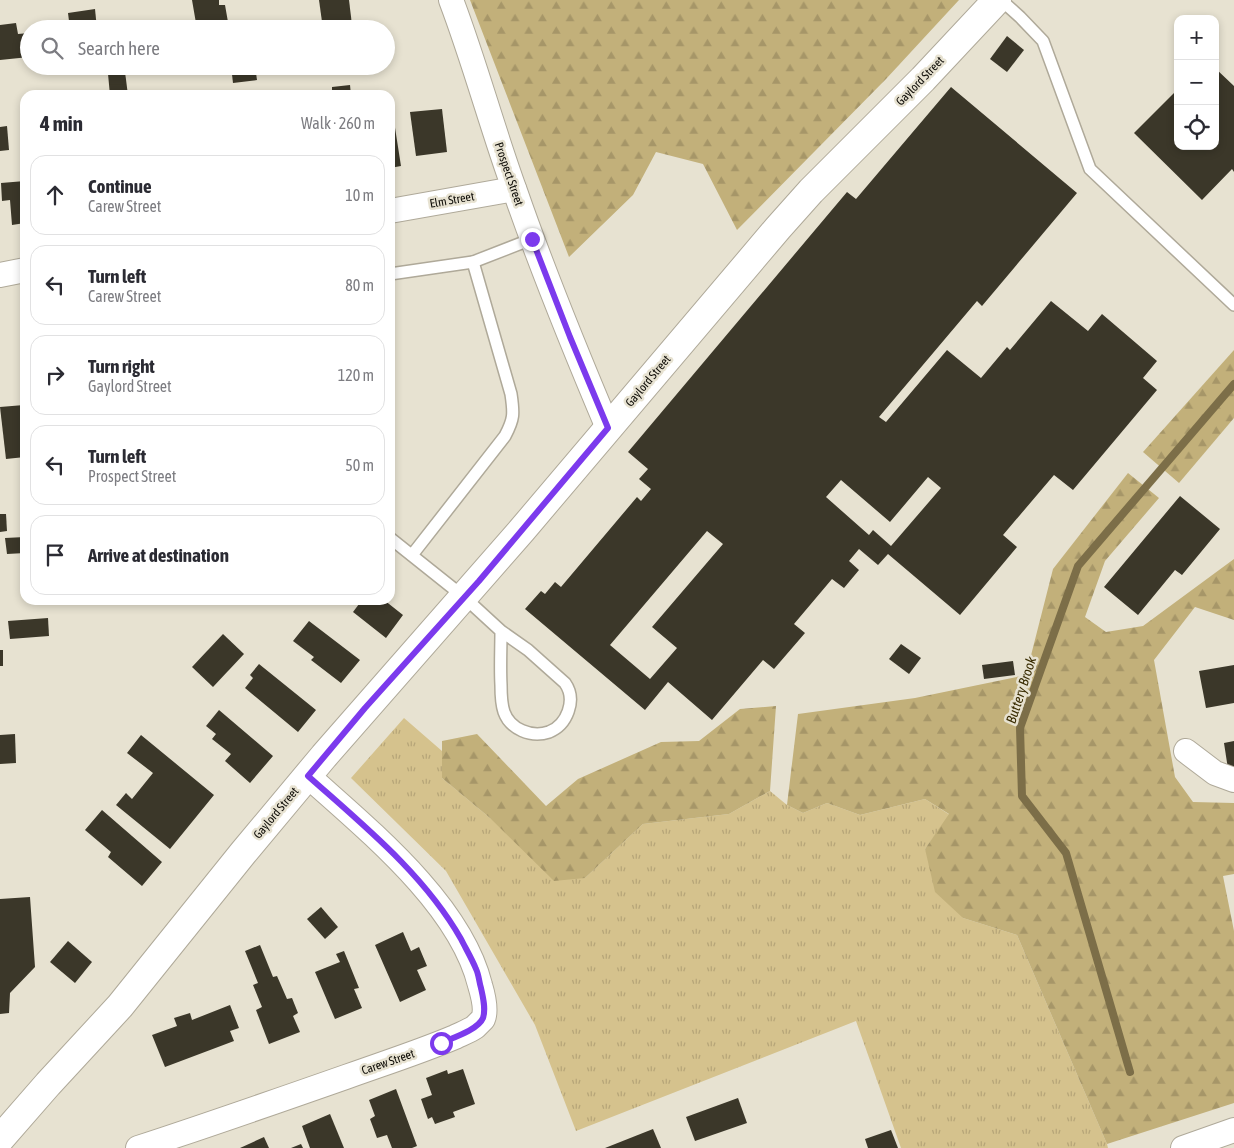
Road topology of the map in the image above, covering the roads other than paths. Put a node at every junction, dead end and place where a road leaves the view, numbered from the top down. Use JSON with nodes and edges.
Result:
{"nodes":[{"id":1,"x":451,"y":0,"type":"edge"},
{"id":2,"x":999,"y":0,"type":"edge"},
{"id":3,"x":514,"y":189,"type":"junction"},
{"id":4,"x":395,"y":210,"type":"edge"},
{"id":5,"x":532,"y":239,"type":"junction"},
{"id":6,"x":474,"y":262,"type":"junction"},
{"id":7,"x":20,"y":271,"type":"edge"},
{"id":8,"x":395,"y":273,"type":"edge"},
{"id":9,"x":0,"y":275,"type":"edge"},
{"id":10,"x":1234,"y":305,"type":"edge"},
{"id":11,"x":608,"y":428,"type":"junction"},
{"id":12,"x":395,"y":542,"type":"edge"},
{"id":13,"x":412,"y":556,"type":"junction"},
{"id":14,"x":464,"y":597,"type":"junction"},
{"id":15,"x":501,"y":631,"type":"junction"},
{"id":16,"x":1186,"y":752,"type":"dead end"},
{"id":17,"x":308,"y":776,"type":"junction"},
{"id":18,"x":1234,"y":780,"type":"edge"},
{"id":19,"x":1234,"y":1130,"type":"edge"},
{"id":20,"x":0,"y":1139,"type":"edge"},
{"id":21,"x":138,"y":1148,"type":"edge"},
{"id":22,"x":1183,"y":1148,"type":"edge"}],
"edges":[{"from":1,"to":3,"type":"street","name":"Prospect Street"},
{"from":2,"to":10,"type":"lane"},
{"from":2,"to":11,"type":"street","name":"Gaylord Street"},
{"from":3,"to":4,"type":"street","name":"Elm Street"},
{"from":3,"to":5,"type":"street","name":"Prospect Street"},
{"from":5,"to":6,"type":"lane"},
{"from":5,"to":11,"type":"street","name":"Prospect Street"},
{"from":6,"to":8,"type":"lane"},
{"from":6,"to":13,"type":"lane"},
{"from":7,"to":9,"type":"street"},
{"from":11,"to":14,"type":"street","name":"Gaylord Street"},
{"from":12,"to":13,"type":"lane"},
{"from":13,"to":14,"type":"lane"},
{"from":14,"to":15,"type":"lane"},
{"from":14,"to":17,"type":"street","name":"Gaylord Street"},
{"from":15,"to":15,"type":"lane"},
{"from":16,"to":18,"type":"street"},
{"from":17,"to":20,"type":"street","name":"Gaylord Street"},
{"from":17,"to":21,"type":"street","name":"Carew Street"},
{"from":19,"to":22,"type":"street"}]}
